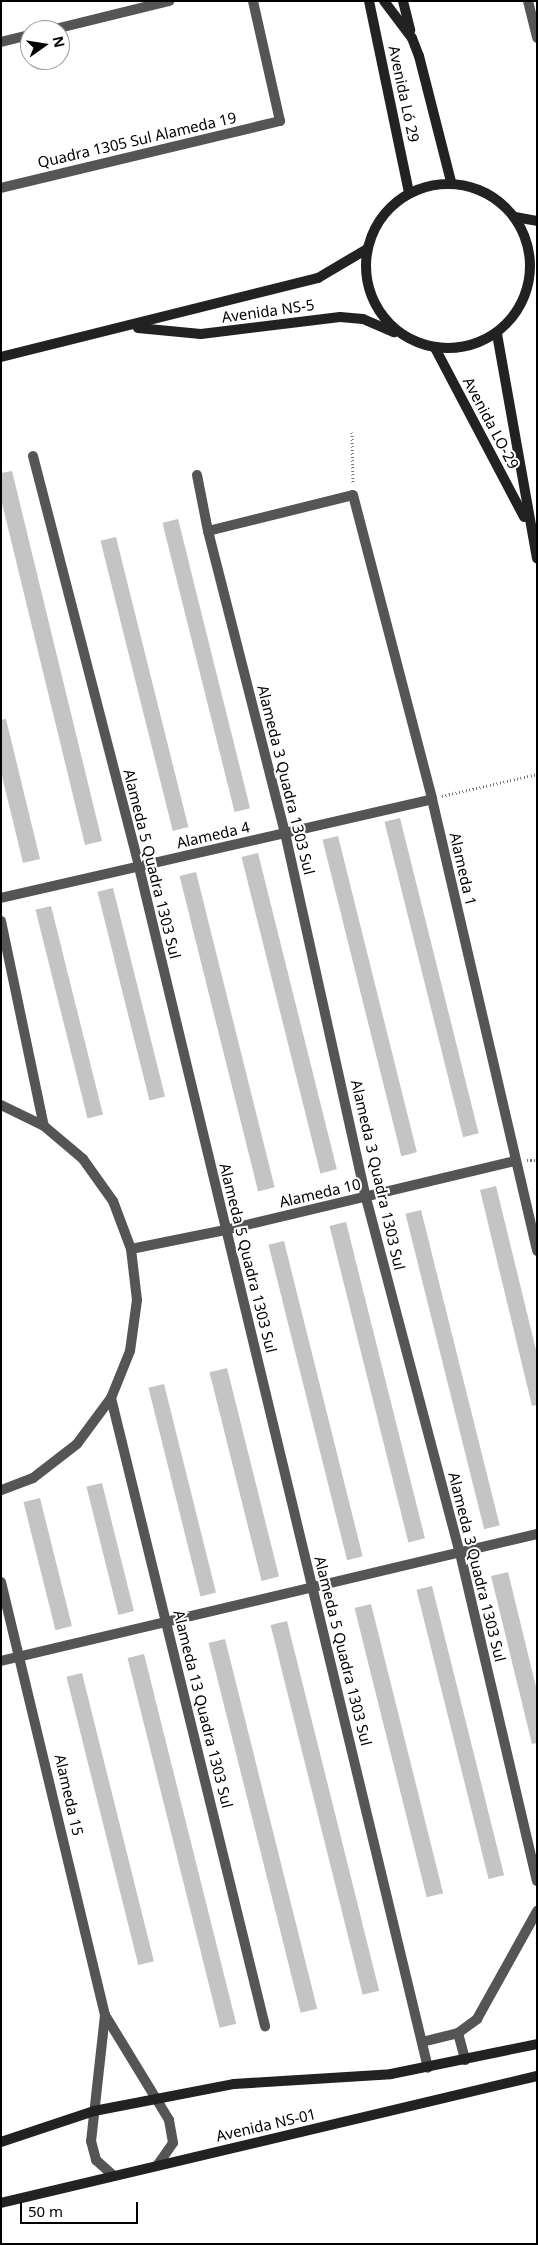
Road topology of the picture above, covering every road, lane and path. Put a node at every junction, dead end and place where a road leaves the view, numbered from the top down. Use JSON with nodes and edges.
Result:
{"nodes":[{"id":1,"x":169,"y":1,"type":"edge"},
{"id":2,"x":253,"y":1,"type":"edge"},
{"id":3,"x":369,"y":1,"type":"edge"},
{"id":4,"x":384,"y":1,"type":"edge"},
{"id":5,"x":403,"y":1,"type":"edge"},
{"id":6,"x":528,"y":1,"type":"edge"},
{"id":7,"x":70,"y":25,"type":"edge"},
{"id":8,"x":20,"y":37,"type":"edge"},
{"id":9,"x":412,"y":38,"type":"junction"},
{"id":10,"x":537,"y":38,"type":"edge"},
{"id":11,"x":1,"y":42,"type":"edge"},
{"id":12,"x":451,"y":182,"type":"junction"},
{"id":13,"x":1,"y":188,"type":"edge"},
{"id":14,"x":410,"y":192,"type":"junction"},
{"id":15,"x":515,"y":217,"type":"junction"},
{"id":16,"x":537,"y":221,"type":"edge"},
{"id":17,"x":367,"y":249,"type":"junction"},
{"id":18,"x":532,"y":286,"type":"edge"},
{"id":19,"x":132,"y":327,"type":"junction"},
{"id":20,"x":497,"y":334,"type":"junction"},
{"id":21,"x":405,"y":336,"type":"junction"},
{"id":22,"x":435,"y":348,"type":"junction"},
{"id":23,"x":1,"y":357,"type":"edge"},
{"id":24,"x":352,"y":432,"type":"dead end"},
{"id":25,"x":33,"y":456,"type":"dead end"},
{"id":26,"x":197,"y":475,"type":"dead end"},
{"id":27,"x":353,"y":495,"type":"junction"},
{"id":28,"x":528,"y":525,"type":"junction"},
{"id":29,"x":208,"y":531,"type":"junction"},
{"id":30,"x":537,"y":558,"type":"edge"},
{"id":31,"x":537,"y":774,"type":"edge"},
{"id":32,"x":432,"y":799,"type":"junction"},
{"id":33,"x":285,"y":834,"type":"junction"},
{"id":34,"x":139,"y":867,"type":"junction"},
{"id":35,"x":1,"y":898,"type":"edge"},
{"id":36,"x":1,"y":921,"type":"edge"},
{"id":37,"x":1,"y":1105,"type":"edge"},
{"id":38,"x":44,"y":1126,"type":"junction"},
{"id":39,"x":516,"y":1161,"type":"junction"},
{"id":40,"x":366,"y":1198,"type":"junction"},
{"id":41,"x":226,"y":1230,"type":"junction"},
{"id":42,"x":131,"y":1249,"type":"junction"},
{"id":43,"x":537,"y":1251,"type":"edge"},
{"id":44,"x":111,"y":1398,"type":"junction"},
{"id":45,"x":1,"y":1490,"type":"edge"},
{"id":46,"x":537,"y":1534,"type":"edge"},
{"id":47,"x":460,"y":1553,"type":"junction"},
{"id":48,"x":1,"y":1582,"type":"edge"},
{"id":49,"x":312,"y":1586,"type":"junction"},
{"id":50,"x":166,"y":1621,"type":"junction"},
{"id":51,"x":20,"y":1657,"type":"junction"},
{"id":52,"x":1,"y":1661,"type":"edge"},
{"id":53,"x":537,"y":1880,"type":"edge"},
{"id":54,"x":537,"y":1911,"type":"edge"},
{"id":55,"x":105,"y":2016,"type":"junction"},
{"id":56,"x":265,"y":2026,"type":"dead end"},
{"id":57,"x":458,"y":2033,"type":"junction"},
{"id":58,"x":422,"y":2042,"type":"junction"},
{"id":59,"x":537,"y":2044,"type":"edge"},
{"id":60,"x":465,"y":2060,"type":"junction"},
{"id":61,"x":428,"y":2068,"type":"junction"},
{"id":62,"x":537,"y":2076,"type":"edge"},
{"id":63,"x":156,"y":2098,"type":"junction"},
{"id":64,"x":94,"y":2111,"type":"junction"},
{"id":65,"x":1,"y":2142,"type":"edge"},
{"id":66,"x":157,"y":2166,"type":"junction"},
{"id":67,"x":114,"y":2176,"type":"junction"},
{"id":68,"x":1,"y":2202,"type":"edge"}],
"edges":[{"from":1,"to":7,"type":"street"},
{"from":2,"to":13,"type":"street","name":"Quadra 1305 Sul Alameda 19"},
{"from":3,"to":14,"type":"street","name":"Avenida Ló 29"},
{"from":4,"to":9,"type":"street"},
{"from":5,"to":9,"type":"street"},
{"from":6,"to":10,"type":"street"},
{"from":8,"to":11,"type":"street"},
{"from":9,"to":12,"type":"street"},
{"from":12,"to":14,"type":"street"},
{"from":12,"to":15,"type":"street"},
{"from":14,"to":17,"type":"street"},
{"from":15,"to":16,"type":"street"},
{"from":15,"to":18,"type":"street"},
{"from":17,"to":19,"type":"street","name":"Avenida NS-5"},
{"from":17,"to":21,"type":"street"},
{"from":18,"to":20,"type":"street"},
{"from":19,"to":21,"type":"street","name":"Avenida NS-5"},
{"from":19,"to":23,"type":"street","name":"Avenida NS-5"},
{"from":20,"to":22,"type":"street"},
{"from":20,"to":28,"type":"street","name":"Avenida LO-29"},
{"from":21,"to":22,"type":"street"},
{"from":22,"to":28,"type":"street","name":"Avenida LO-29"},
{"from":24,"to":27,"type":"path"},
{"from":25,"to":34,"type":"street","name":"Alameda 5 Quadra 1303 Sul"},
{"from":26,"to":29,"type":"street","name":"Alameda 3 Quadra 1303 Sul"},
{"from":27,"to":29,"type":"street"},
{"from":27,"to":32,"type":"street","name":"Alameda 1"},
{"from":28,"to":30,"type":"street"},
{"from":29,"to":33,"type":"street","name":"Alameda 3 Quadra 1303 Sul"},
{"from":31,"to":32,"type":"path"},
{"from":32,"to":33,"type":"street","name":"Alameda 4"},
{"from":32,"to":39,"type":"street","name":"Alameda 1"},
{"from":33,"to":34,"type":"street","name":"Alameda 4"},
{"from":33,"to":40,"type":"street","name":"Alameda 3 Quadra 1303 Sul"},
{"from":34,"to":35,"type":"street","name":"Alameda 4"},
{"from":34,"to":41,"type":"street","name":"Alameda 5 Quadra 1303 Sul"},
{"from":36,"to":38,"type":"street"},
{"from":37,"to":38,"type":"street"},
{"from":38,"to":42,"type":"street"},
{"from":39,"to":40,"type":"street","name":"Alameda 10"},
{"from":39,"to":43,"type":"street","name":"Alameda 1"},
{"from":40,"to":41,"type":"street","name":"Alameda 10"},
{"from":40,"to":47,"type":"street","name":"Alameda 3 Quadra 1303 Sul"},
{"from":41,"to":42,"type":"street","name":"Alameda 10"},
{"from":41,"to":49,"type":"street","name":"Alameda 5 Quadra 1303 Sul"},
{"from":42,"to":44,"type":"street"},
{"from":44,"to":45,"type":"street"},
{"from":44,"to":50,"type":"street","name":"Alameda 13 Quadra 1303 Sul"},
{"from":46,"to":47,"type":"street"},
{"from":47,"to":49,"type":"street"},
{"from":47,"to":53,"type":"street","name":"Alameda 3 Quadra 1303 Sul"},
{"from":48,"to":51,"type":"street","name":"Alameda 15"},
{"from":49,"to":50,"type":"street"},
{"from":49,"to":58,"type":"street","name":"Alameda 5 Quadra 1303 Sul"},
{"from":50,"to":51,"type":"street"},
{"from":50,"to":56,"type":"street","name":"Alameda 13 Quadra 1303 Sul"},
{"from":51,"to":52,"type":"street"},
{"from":51,"to":55,"type":"street","name":"Alameda 15"},
{"from":54,"to":57,"type":"street"},
{"from":55,"to":63,"type":"street"},
{"from":55,"to":64,"type":"street"},
{"from":57,"to":58,"type":"street"},
{"from":57,"to":60,"type":"street"},
{"from":58,"to":61,"type":"street","name":"Alameda 5 Quadra 1303 Sul"},
{"from":59,"to":60,"type":"street"},
{"from":60,"to":61,"type":"street"},
{"from":61,"to":63,"type":"street"},
{"from":62,"to":66,"type":"street","name":"Avenida NS-01"},
{"from":63,"to":64,"type":"street"},
{"from":63,"to":66,"type":"street"},
{"from":64,"to":65,"type":"street"},
{"from":64,"to":67,"type":"street"},
{"from":66,"to":67,"type":"street","name":"Avenida NS-01"},
{"from":67,"to":68,"type":"street","name":"Avenida NS-01"}]}
